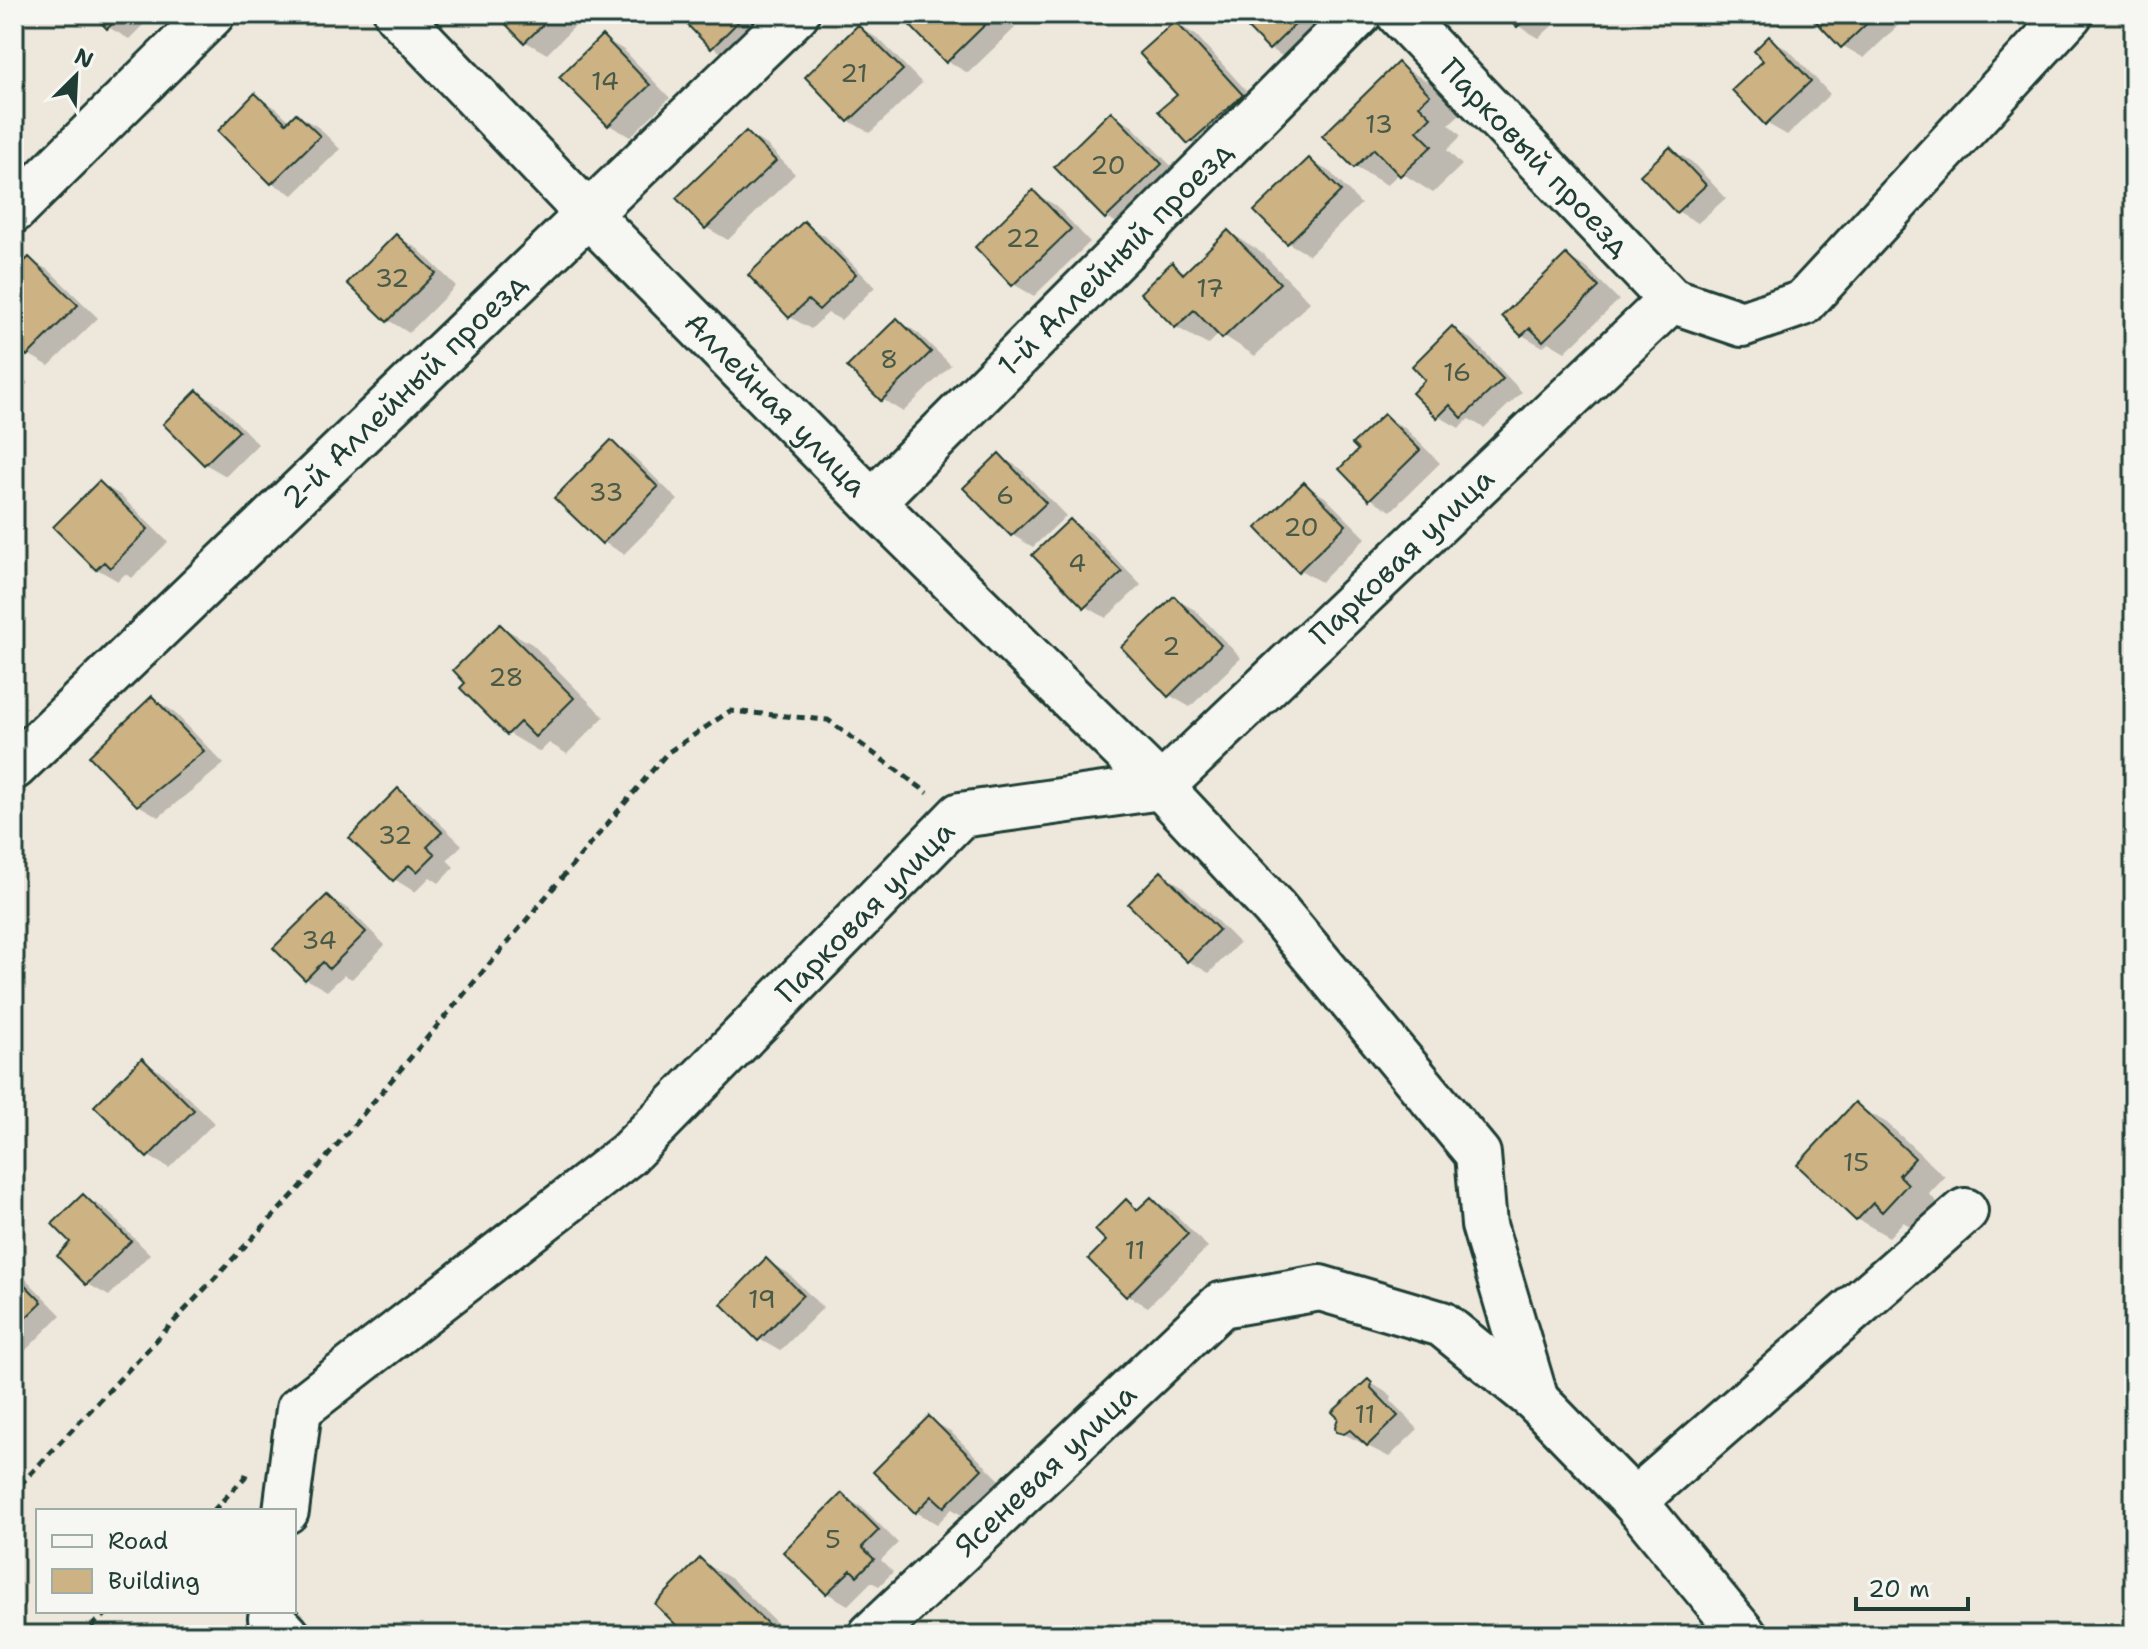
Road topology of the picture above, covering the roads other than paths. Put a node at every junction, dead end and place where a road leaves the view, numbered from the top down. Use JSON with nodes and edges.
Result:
{"nodes":[{"id":1,"x":212,"y":14,"type":"edge"},
{"id":2,"x":397,"y":14,"type":"edge"},
{"id":3,"x":796,"y":14,"type":"edge"},
{"id":4,"x":1359,"y":14,"type":"edge"},
{"id":5,"x":1399,"y":14,"type":"edge"},
{"id":6,"x":2070,"y":14,"type":"edge"},
{"id":7,"x":14,"y":210,"type":"edge"},
{"id":8,"x":587,"y":213,"type":"junction"},
{"id":9,"x":1671,"y":300,"type":"junction"},
{"id":10,"x":872,"y":502,"type":"junction"},
{"id":11,"x":14,"y":767,"type":"edge"},
{"id":12,"x":1161,"y":787,"type":"junction"},
{"id":13,"x":1965,"y":1211,"type":"dead end"},
{"id":14,"x":1536,"y":1400,"type":"junction"},
{"id":15,"x":1634,"y":1501,"type":"junction"},
{"id":16,"x":286,"y":1509,"type":"edge"},
{"id":17,"x":871,"y":1635,"type":"edge"},
{"id":18,"x":1744,"y":1635,"type":"edge"}],
"edges":[{"from":1,"to":7,"type":"street"},
{"from":2,"to":8,"type":"street","name":"Аллейная улица"},
{"from":3,"to":8,"type":"street","name":"2-й Аллейный проезд"},
{"from":4,"to":10,"type":"street","name":"1-й Аллейный проезд"},
{"from":5,"to":9,"type":"street","name":"Парковый проезд"},
{"from":6,"to":9,"type":"street"},
{"from":8,"to":10,"type":"street","name":"Аллейная улица"},
{"from":8,"to":11,"type":"street","name":"2-й Аллейный проезд"},
{"from":9,"to":12,"type":"street","name":"Парковая улица"},
{"from":10,"to":12,"type":"street","name":"Аллейная улица"},
{"from":12,"to":14,"type":"street","name":"Аллейная улица"},
{"from":12,"to":16,"type":"street","name":"Парковая улица"},
{"from":13,"to":15,"type":"street"},
{"from":14,"to":15,"type":"street"},
{"from":14,"to":17,"type":"street","name":"Ясеневая улица"},
{"from":15,"to":18,"type":"street"}]}
